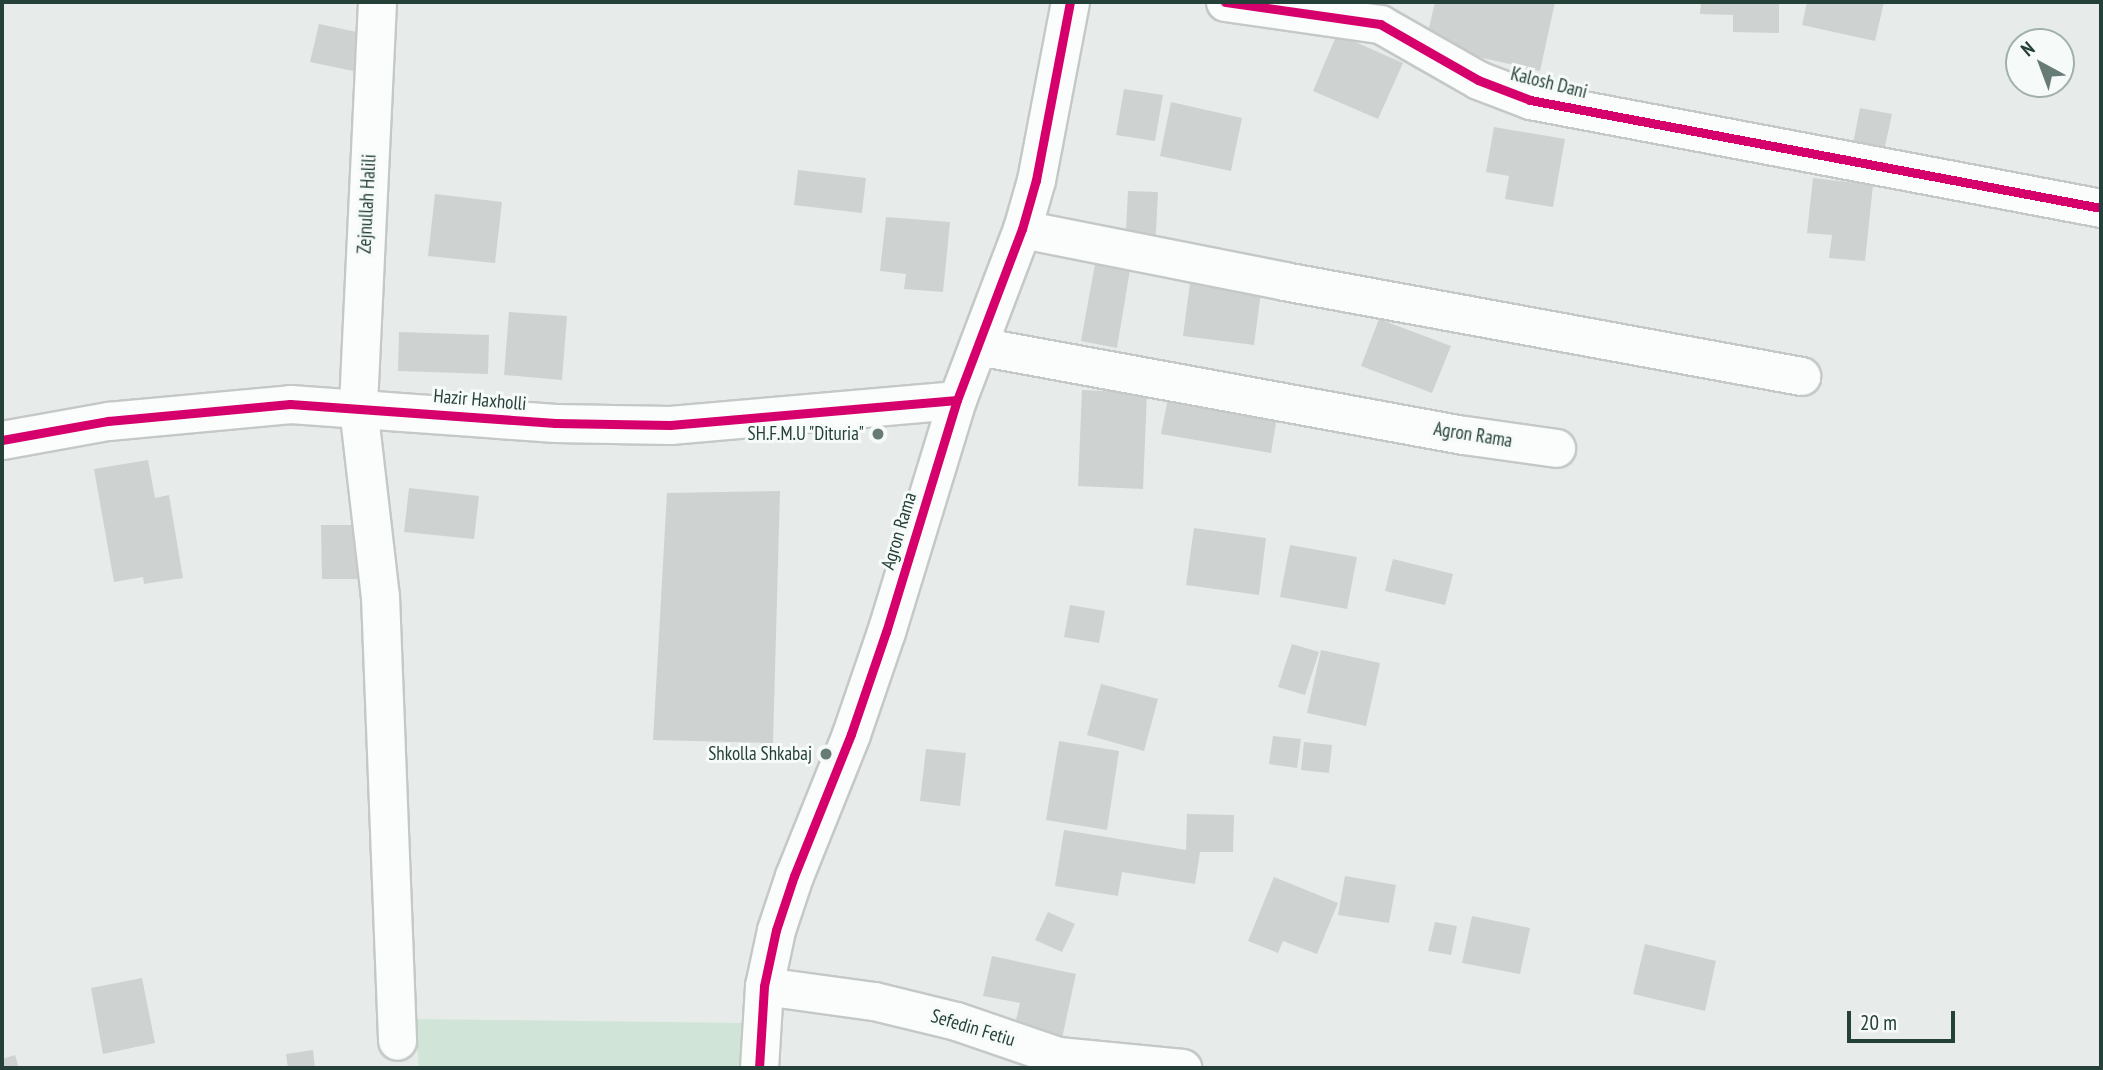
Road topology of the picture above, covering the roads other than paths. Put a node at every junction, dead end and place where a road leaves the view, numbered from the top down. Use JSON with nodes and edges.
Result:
{"nodes":[{"id":1,"x":377,"y":2,"type":"edge"},
{"id":2,"x":1070,"y":2,"type":"edge"},
{"id":3,"x":1225,"y":2,"type":"edge"},
{"id":4,"x":2101,"y":208,"type":"edge"},
{"id":5,"x":1022,"y":229,"type":"junction"},
{"id":6,"x":978,"y":346,"type":"junction"},
{"id":7,"x":1801,"y":376,"type":"dead end"},
{"id":8,"x":957,"y":400,"type":"junction"},
{"id":9,"x":358,"y":407,"type":"junction"},
{"id":10,"x":2,"y":440,"type":"edge"},
{"id":11,"x":1556,"y":448,"type":"dead end"},
{"id":12,"x":764,"y":986,"type":"junction"},
{"id":13,"x":397,"y":1041,"type":"dead end"},
{"id":14,"x":759,"y":1068,"type":"edge"},
{"id":15,"x":1181,"y":1068,"type":"edge"}],
"edges":[{"from":1,"to":9,"type":"street","name":"Zejnullah Halili"},
{"from":2,"to":5,"type":"street","name":"Agron Rama"},
{"from":3,"to":4,"type":"street","name":"Kalosh Dani"},
{"from":5,"to":6,"type":"street","name":"Agron Rama"},
{"from":5,"to":7,"type":"street"},
{"from":6,"to":8,"type":"street","name":"Agron Rama"},
{"from":6,"to":11,"type":"street","name":"Agron Rama"},
{"from":8,"to":9,"type":"street","name":"Hazir Haxholli"},
{"from":8,"to":12,"type":"street","name":"Agron Rama"},
{"from":9,"to":10,"type":"street","name":"Hazir Haxholli"},
{"from":9,"to":13,"type":"street","name":"Zejnullah Halili"},
{"from":12,"to":14,"type":"street","name":"Agron Rama"},
{"from":12,"to":15,"type":"street","name":"Sefedin Fetiu"}]}
